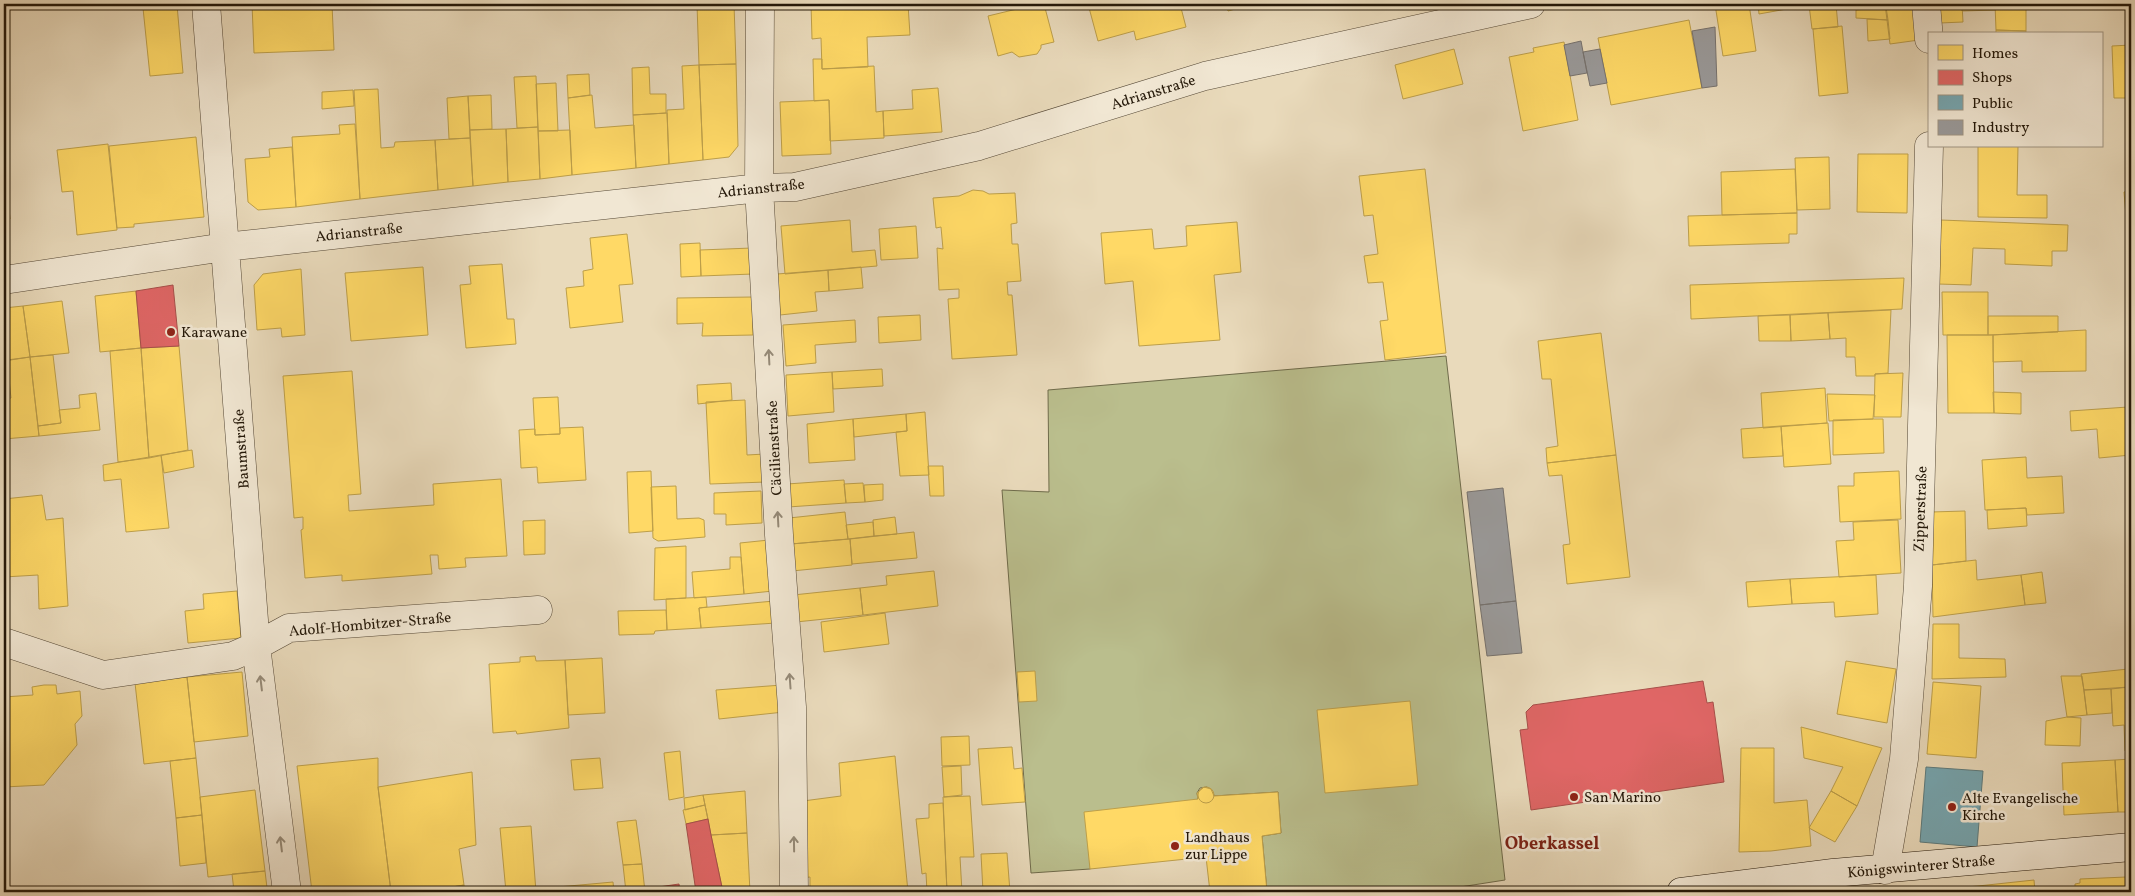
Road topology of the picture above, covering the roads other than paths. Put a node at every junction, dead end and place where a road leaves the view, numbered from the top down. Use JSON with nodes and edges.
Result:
{"nodes":[{"id":1,"x":206,"y":4,"type":"edge"},
{"id":2,"x":760,"y":4,"type":"edge"},
{"id":3,"x":1531,"y":4,"type":"edge"},
{"id":4,"x":1926,"y":4,"type":"edge"},
{"id":5,"x":1928,"y":32,"type":"edge"},
{"id":6,"x":1929,"y":148,"type":"edge"},
{"id":7,"x":759,"y":188,"type":"junction"},
{"id":8,"x":226,"y":247,"type":"junction"},
{"id":9,"x":4,"y":280,"type":"edge"},
{"id":10,"x":538,"y":610,"type":"dead end"},
{"id":11,"x":4,"y":642,"type":"edge"},
{"id":12,"x":256,"y":646,"type":"junction"},
{"id":13,"x":2131,"y":847,"type":"edge"},
{"id":14,"x":1885,"y":870,"type":"junction"},
{"id":15,"x":1743,"y":888,"type":"edge"},
{"id":16,"x":287,"y":892,"type":"edge"},
{"id":17,"x":794,"y":892,"type":"edge"},
{"id":18,"x":1681,"y":892,"type":"edge"}],
"edges":[{"from":1,"to":8,"type":"street","name":"Baumstraße"},
{"from":2,"to":7,"type":"street","name":"Cäcilienstraße"},
{"from":3,"to":7,"type":"street","name":"Adrianstraße"},
{"from":4,"to":5,"type":"street"},
{"from":6,"to":14,"type":"street","name":"Zipperstraße"},
{"from":7,"to":8,"type":"street","name":"Adrianstraße"},
{"from":17,"to":7,"type":"street","name":"Cäcilienstraße","one_way":true},
{"from":8,"to":9,"type":"street","name":"Adrianstraße"},
{"from":8,"to":12,"type":"street","name":"Baumstraße"},
{"from":10,"to":12,"type":"street","name":"Adolf-Hombitzer-Straße"},
{"from":11,"to":12,"type":"street","name":"Adolf-Hombitzer-Straße"},
{"from":16,"to":12,"type":"street","name":"Baumstraße","one_way":true},
{"from":13,"to":14,"type":"street","name":"Königswinterer Straße"},
{"from":14,"to":15,"type":"street","name":"Königswinterer Straße"},
{"from":15,"to":18,"type":"street","name":"Königswinterer Straße"}]}
